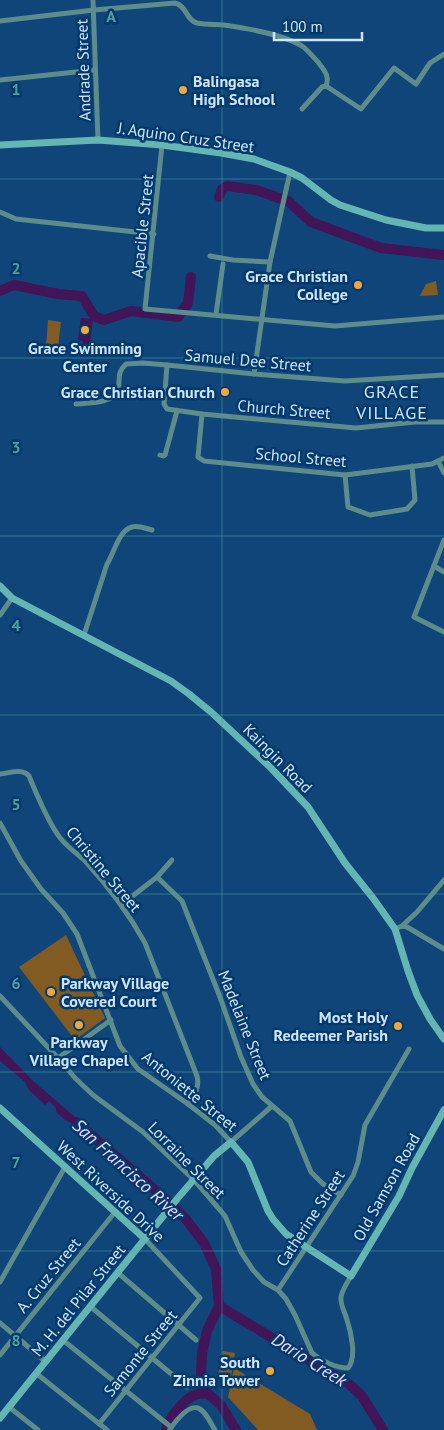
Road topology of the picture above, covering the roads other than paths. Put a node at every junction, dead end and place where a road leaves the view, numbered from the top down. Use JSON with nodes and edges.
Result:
{"nodes":[{"id":1,"x":93,"y":0,"type":"edge"},
{"id":2,"x":94,"y":10,"type":"junction"},
{"id":3,"x":0,"y":21,"type":"edge"},
{"id":4,"x":444,"y":54,"type":"edge"},
{"id":5,"x":95,"y":70,"type":"junction"},
{"id":6,"x":0,"y":80,"type":"edge"},
{"id":7,"x":326,"y":86,"type":"junction"},
{"id":8,"x":302,"y":109,"type":"dead end"},
{"id":9,"x":98,"y":140,"type":"junction"},
{"id":10,"x":0,"y":145,"type":"edge"},
{"id":11,"x":162,"y":145,"type":"junction"},
{"id":12,"x":290,"y":172,"type":"junction"},
{"id":13,"x":0,"y":212,"type":"edge"},
{"id":14,"x":444,"y":228,"type":"edge"},
{"id":15,"x":154,"y":234,"type":"junction"},
{"id":16,"x":210,"y":256,"type":"dead end"},
{"id":17,"x":270,"y":262,"type":"junction"},
{"id":18,"x":222,"y":264,"type":"dead end"},
{"id":19,"x":216,"y":314,"type":"junction"},
{"id":20,"x":444,"y":317,"type":"edge"},
{"id":21,"x":261,"y":319,"type":"junction"},
{"id":22,"x":167,"y":364,"type":"junction"},
{"id":23,"x":254,"y":374,"type":"junction"},
{"id":24,"x":444,"y":374,"type":"edge"},
{"id":25,"x":76,"y":404,"type":"dead end"},
{"id":26,"x":177,"y":411,"type":"junction"},
{"id":27,"x":202,"y":414,"type":"junction"},
{"id":28,"x":444,"y":422,"type":"edge"},
{"id":29,"x":160,"y":455,"type":"dead end"},
{"id":30,"x":444,"y":458,"type":"edge"},
{"id":31,"x":438,"y":461,"type":"junction"},
{"id":32,"x":412,"y":466,"type":"junction"},
{"id":33,"x":444,"y":473,"type":"edge"},
{"id":34,"x":345,"y":476,"type":"junction"},
{"id":35,"x":152,"y":530,"type":"dead end"},
{"id":36,"x":444,"y":540,"type":"edge"},
{"id":37,"x":434,"y":566,"type":"junction"},
{"id":38,"x":444,"y":572,"type":"edge"},
{"id":39,"x":0,"y":586,"type":"edge"},
{"id":40,"x":12,"y":598,"type":"junction"},
{"id":41,"x":0,"y":615,"type":"edge"},
{"id":42,"x":444,"y":632,"type":"edge"},
{"id":43,"x":84,"y":635,"type":"junction"},
{"id":44,"x":0,"y":774,"type":"edge"},
{"id":45,"x":0,"y":823,"type":"edge"},
{"id":46,"x":172,"y":860,"type":"dead end"},
{"id":47,"x":157,"y":877,"type":"junction"},
{"id":48,"x":444,"y":880,"type":"edge"},
{"id":49,"x":122,"y":905,"type":"junction"},
{"id":50,"x":398,"y":927,"type":"junction"},
{"id":51,"x":444,"y":950,"type":"edge"},
{"id":52,"x":0,"y":996,"type":"edge"},
{"id":53,"x":111,"y":1020,"type":"junction"},
{"id":54,"x":444,"y":1040,"type":"edge"},
{"id":55,"x":409,"y":1049,"type":"dead end"},
{"id":56,"x":58,"y":1058,"type":"junction"},
{"id":57,"x":188,"y":1104,"type":"junction"},
{"id":58,"x":272,"y":1106,"type":"junction"},
{"id":59,"x":0,"y":1108,"type":"edge"},
{"id":60,"x":444,"y":1110,"type":"edge"},
{"id":61,"x":231,"y":1142,"type":"junction"},
{"id":62,"x":65,"y":1167,"type":"junction"},
{"id":63,"x":194,"y":1180,"type":"junction"},
{"id":64,"x":341,"y":1195,"type":"junction"},
{"id":65,"x":115,"y":1212,"type":"junction"},
{"id":66,"x":145,"y":1239,"type":"junction"},
{"id":67,"x":307,"y":1246,"type":"junction"},
{"id":68,"x":118,"y":1273,"type":"junction"},
{"id":69,"x":350,"y":1276,"type":"junction"},
{"id":70,"x":0,"y":1282,"type":"edge"},
{"id":71,"x":278,"y":1290,"type":"junction"},
{"id":72,"x":200,"y":1298,"type":"joint"},
{"id":73,"x":91,"y":1307,"type":"junction"},
{"id":74,"x":0,"y":1323,"type":"edge"},
{"id":75,"x":179,"y":1325,"type":"junction"},
{"id":76,"x":15,"y":1336,"type":"junction"},
{"id":77,"x":196,"y":1340,"type":"dead end"},
{"id":78,"x":64,"y":1341,"type":"junction"},
{"id":79,"x":0,"y":1355,"type":"edge"},
{"id":80,"x":152,"y":1358,"type":"junction"},
{"id":81,"x":46,"y":1362,"type":"junction"},
{"id":82,"x":37,"y":1374,"type":"junction"},
{"id":83,"x":187,"y":1387,"type":"dead end"},
{"id":84,"x":126,"y":1391,"type":"junction"},
{"id":85,"x":10,"y":1407,"type":"junction"},
{"id":86,"x":0,"y":1418,"type":"edge"},
{"id":87,"x":99,"y":1424,"type":"junction"},
{"id":88,"x":170,"y":1427,"type":"edge"},
{"id":89,"x":38,"y":1430,"type":"edge"},
{"id":90,"x":107,"y":1430,"type":"edge"},
{"id":91,"x":215,"y":1430,"type":"edge"}],
"edges":[{"from":1,"to":2,"type":"street","name":"Andrade Street"},
{"from":2,"to":3,"type":"street"},
{"from":2,"to":5,"type":"street","name":"Andrade Street"},
{"from":2,"to":7,"type":"street"},
{"from":4,"to":7,"type":"street"},
{"from":5,"to":6,"type":"street"},
{"from":5,"to":9,"type":"street","name":"Andrade Street"},
{"from":7,"to":8,"type":"street"},
{"from":9,"to":10,"type":"street","name":"J. Aquino Cruz Street"},
{"from":9,"to":11,"type":"street","name":"J. Aquino Cruz Street"},
{"from":11,"to":12,"type":"street","name":"J. Aquino Cruz Street"},
{"from":11,"to":15,"type":"street","name":"Apacible Street"},
{"from":12,"to":14,"type":"street","name":"J. Aquino Cruz Street"},
{"from":12,"to":17,"type":"street"},
{"from":13,"to":15,"type":"street"},
{"from":15,"to":19,"type":"street","name":"Apacible Street"},
{"from":16,"to":17,"type":"street"},
{"from":17,"to":21,"type":"street"},
{"from":18,"to":19,"type":"street"},
{"from":19,"to":21,"type":"street"},
{"from":20,"to":21,"type":"street"},
{"from":21,"to":23,"type":"street"},
{"from":22,"to":23,"type":"street","name":"Samuel Dee Street"},
{"from":22,"to":25,"type":"street","name":"Samuel Dee Street"},
{"from":22,"to":26,"type":"street"},
{"from":23,"to":24,"type":"street","name":"Samuel Dee Street"},
{"from":26,"to":27,"type":"street","name":"Church Street"},
{"from":26,"to":29,"type":"street"},
{"from":27,"to":28,"type":"street","name":"Church Street"},
{"from":27,"to":34,"type":"street","name":"School Street"},
{"from":30,"to":31,"type":"street","name":"School Street"},
{"from":31,"to":32,"type":"street","name":"School Street"},
{"from":31,"to":33,"type":"street"},
{"from":32,"to":34,"type":"street","name":"School Street"},
{"from":32,"to":34,"type":"street"},
{"from":35,"to":43,"type":"street"},
{"from":36,"to":37,"type":"street"},
{"from":37,"to":38,"type":"street"},
{"from":37,"to":42,"type":"street"},
{"from":39,"to":40,"type":"street","name":"Kaingin Road"},
{"from":40,"to":41,"type":"street"},
{"from":40,"to":43,"type":"street","name":"Kaingin Road"},
{"from":43,"to":50,"type":"street","name":"Kaingin Road"},
{"from":44,"to":49,"type":"street","name":"Christine Street"},
{"from":45,"to":53,"type":"street","name":"Antoniette Street"},
{"from":46,"to":47,"type":"street"},
{"from":47,"to":49,"type":"street"},
{"from":47,"to":58,"type":"street","name":"Madelaine Street"},
{"from":48,"to":50,"type":"street"},
{"from":49,"to":57,"type":"street","name":"Christine Street"},
{"from":50,"to":51,"type":"street"},
{"from":50,"to":54,"type":"street","name":"Kaingin Road"},
{"from":52,"to":56,"type":"street","name":"Lorraine Street"},
{"from":53,"to":56,"type":"street"},
{"from":53,"to":57,"type":"street","name":"Antoniette Street"},
{"from":55,"to":64,"type":"street","name":"Catherine Street"},
{"from":56,"to":63,"type":"street","name":"Lorraine Street"},
{"from":57,"to":61,"type":"street","name":"Antoniette Street"},
{"from":58,"to":61,"type":"street"},
{"from":58,"to":64,"type":"street","name":"Madelaine Street"},
{"from":59,"to":62,"type":"street","name":"West Riverside Drive"},
{"from":60,"to":69,"type":"street","name":"Old Samson Road"},
{"from":61,"to":63,"type":"street","name":"M. H. del Pilar Street"},
{"from":61,"to":67,"type":"street","name":"Antoniette Street"},
{"from":62,"to":65,"type":"street","name":"West Riverside Drive"},
{"from":62,"to":70,"type":"street"},
{"from":63,"to":66,"type":"street","name":"M. H. del Pilar Street"},
{"from":63,"to":71,"type":"street","name":"Lorraine Street"},
{"from":64,"to":67,"type":"street","name":"Catherine Street"},
{"from":65,"to":66,"type":"street","name":"West Riverside Drive"},
{"from":65,"to":76,"type":"street","name":"A. Cruz Street"},
{"from":66,"to":68,"type":"street","name":"M. H. del Pilar Street"},
{"from":66,"to":72,"type":"street","name":"West Riverside Drive"},
{"from":67,"to":69,"type":"street","name":"Antoniette Street"},
{"from":67,"to":71,"type":"street","name":"Catherine Street"},
{"from":68,"to":73,"type":"street","name":"M. H. del Pilar Street"},
{"from":68,"to":75,"type":"street"},
{"from":69,"to":71,"type":"street","name":"Lorraine Street"},
{"from":72,"to":75,"type":"street","name":"Samonte Street"},
{"from":73,"to":78,"type":"street","name":"M. H. del Pilar Street"},
{"from":73,"to":80,"type":"street"},
{"from":74,"to":76,"type":"street"},
{"from":75,"to":77,"type":"street"},
{"from":75,"to":80,"type":"street","name":"Samonte Street"},
{"from":76,"to":79,"type":"street","name":"A. Cruz Street"},
{"from":76,"to":81,"type":"street"},
{"from":78,"to":81,"type":"street","name":"M. H. del Pilar Street"},
{"from":78,"to":84,"type":"street"},
{"from":80,"to":83,"type":"street"},
{"from":80,"to":84,"type":"street","name":"Samonte Street"},
{"from":81,"to":82,"type":"street","name":"M. H. del Pilar Street"},
{"from":82,"to":85,"type":"street","name":"M. H. del Pilar Street"},
{"from":82,"to":87,"type":"street"},
{"from":84,"to":87,"type":"street","name":"Samonte Street"},
{"from":84,"to":88,"type":"street"},
{"from":85,"to":86,"type":"street","name":"M. H. del Pilar Street"},
{"from":85,"to":89,"type":"street"},
{"from":87,"to":90,"type":"street"},
{"from":88,"to":91,"type":"street"}]}
